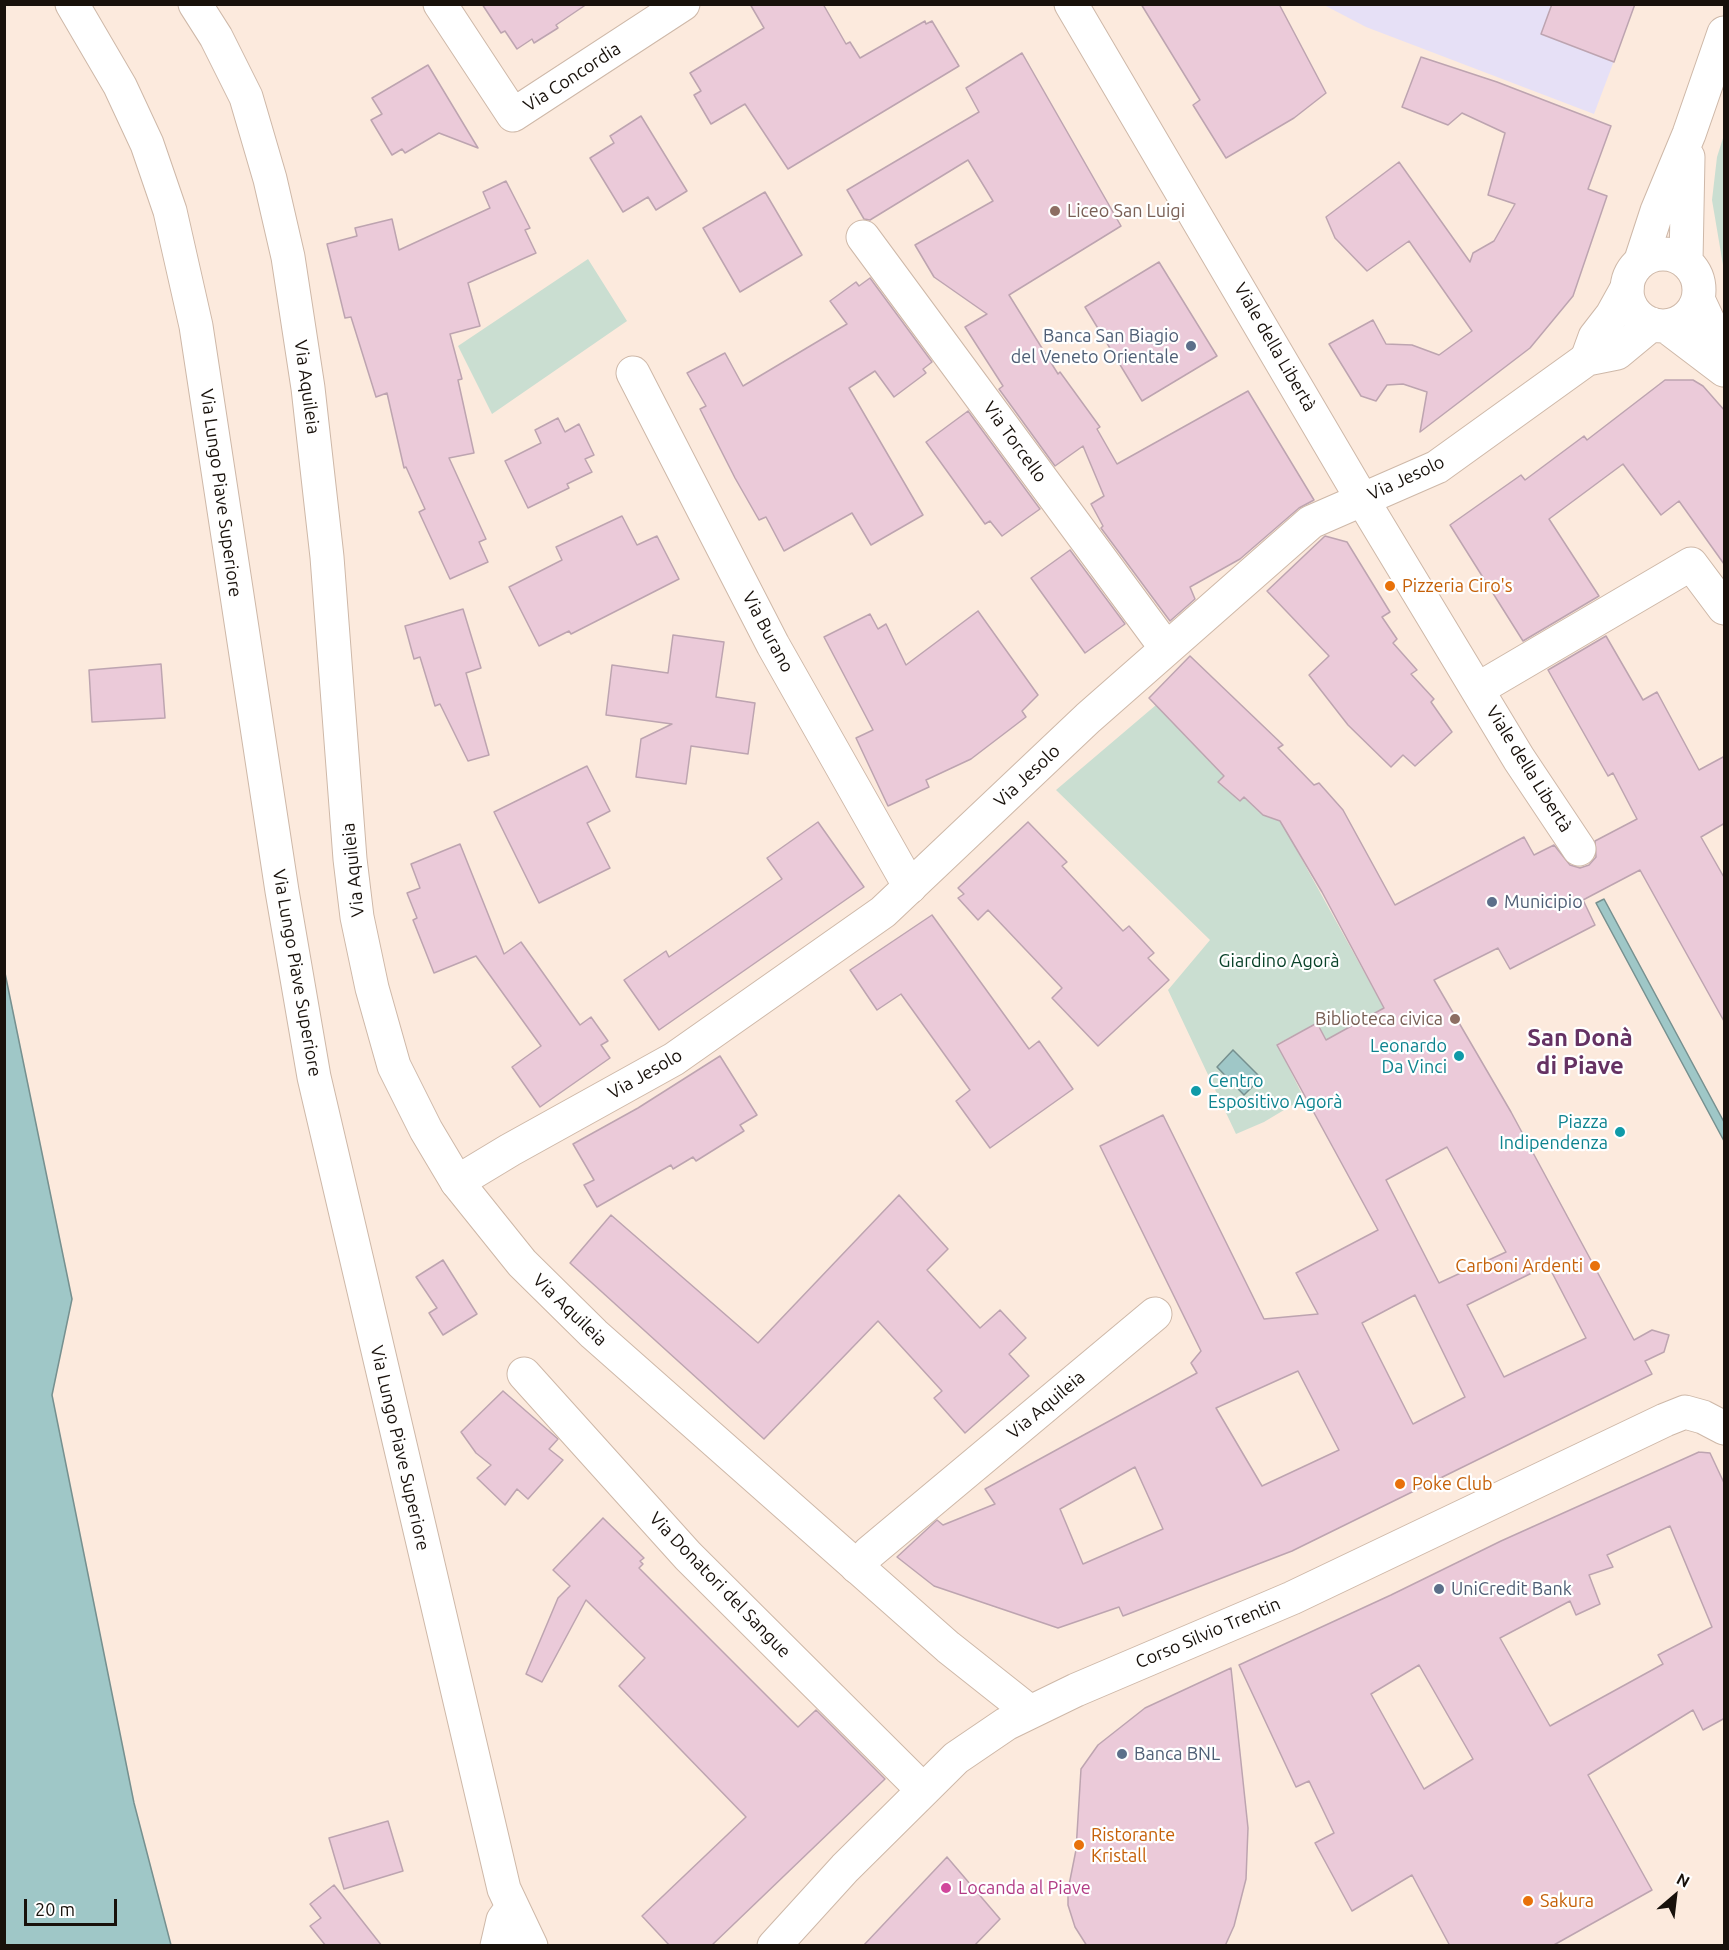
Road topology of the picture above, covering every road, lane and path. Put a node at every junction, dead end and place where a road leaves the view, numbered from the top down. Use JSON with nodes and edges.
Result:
{"nodes":[{"id":1,"x":72,"y":4,"type":"edge"},
{"id":2,"x":195,"y":4,"type":"edge"},
{"id":3,"x":440,"y":4,"type":"edge"},
{"id":4,"x":683,"y":4,"type":"edge"},
{"id":5,"x":1071,"y":4,"type":"edge"},
{"id":6,"x":1725,"y":33,"type":"edge"},
{"id":7,"x":1689,"y":134,"type":"junction"},
{"id":8,"x":863,"y":237,"type":"dead end"},
{"id":9,"x":1686,"y":261,"type":"junction"},
{"id":10,"x":1634,"y":274,"type":"junction"},
{"id":11,"x":1698,"y":299,"type":"junction"},
{"id":12,"x":1659,"y":325,"type":"junction"},
{"id":13,"x":1725,"y":355,"type":"edge"},
{"id":14,"x":1587,"y":359,"type":"junction"},
{"id":15,"x":1725,"y":370,"type":"edge"},
{"id":16,"x":633,"y":373,"type":"dead end"},
{"id":17,"x":1362,"y":499,"type":"junction"},
{"id":18,"x":1725,"y":608,"type":"edge"},
{"id":19,"x":1166,"y":648,"type":"junction"},
{"id":20,"x":1478,"y":689,"type":"junction"},
{"id":21,"x":1579,"y":849,"type":"dead end"},
{"id":22,"x":910,"y":886,"type":"junction"},
{"id":23,"x":457,"y":1182,"type":"junction"},
{"id":24,"x":1155,"y":1314,"type":"dead end"},
{"id":25,"x":524,"y":1374,"type":"dead end"},
{"id":26,"x":1714,"y":1422,"type":"edge"},
{"id":27,"x":857,"y":1567,"type":"junction"},
{"id":28,"x":1030,"y":1712,"type":"junction"},
{"id":29,"x":923,"y":1790,"type":"junction"},
{"id":30,"x":511,"y":1909,"type":"junction"},
{"id":31,"x":497,"y":1946,"type":"edge"},
{"id":32,"x":531,"y":1946,"type":"edge"},
{"id":33,"x":774,"y":1946,"type":"edge"}],
"edges":[{"from":1,"to":30,"type":"street","name":"Via Lungo Piave Superiore"},
{"from":2,"to":23,"type":"street","name":"Via Aquileia"},
{"from":3,"to":4,"type":"street","name":"Via Concordia"},
{"from":5,"to":17,"type":"street","name":"Viale della Libertà"},
{"from":6,"to":7,"type":"street"},
{"from":7,"to":9,"type":"street"},
{"from":7,"to":10,"type":"street"},
{"from":8,"to":19,"type":"street","name":"Via Torcello"},
{"from":9,"to":10,"type":"street"},
{"from":9,"to":11,"type":"street"},
{"from":10,"to":12,"type":"street"},
{"from":10,"to":14,"type":"street"},
{"from":11,"to":12,"type":"street"},
{"from":11,"to":13,"type":"street"},
{"from":12,"to":14,"type":"street","name":"Via Jesolo"},
{"from":12,"to":15,"type":"street"},
{"from":14,"to":17,"type":"street","name":"Via Jesolo"},
{"from":16,"to":22,"type":"street","name":"Via Burano"},
{"from":17,"to":19,"type":"street","name":"Via Jesolo"},
{"from":17,"to":20,"type":"street","name":"Viale della Libertà"},
{"from":18,"to":20,"type":"street","name":"Viale della Libertà"},
{"from":19,"to":22,"type":"street","name":"Via Jesolo"},
{"from":20,"to":21,"type":"street","name":"Viale della Libertà"},
{"from":22,"to":23,"type":"street","name":"Via Jesolo"},
{"from":23,"to":27,"type":"street","name":"Via Aquileia"},
{"from":24,"to":27,"type":"street","name":"Via Aquileia"},
{"from":25,"to":29,"type":"street","name":"Via Donatori del Sangue"},
{"from":26,"to":28,"type":"street","name":"Corso Silvio Trentin"},
{"from":27,"to":28,"type":"street","name":"Via Aquileia"},
{"from":28,"to":29,"type":"street","name":"Corso Silvio Trentin"},
{"from":29,"to":33,"type":"street","name":"Corso Silvio Trentin"},
{"from":30,"to":31,"type":"street"},
{"from":30,"to":32,"type":"street","name":"Via Lungo Piave Superiore"}]}
